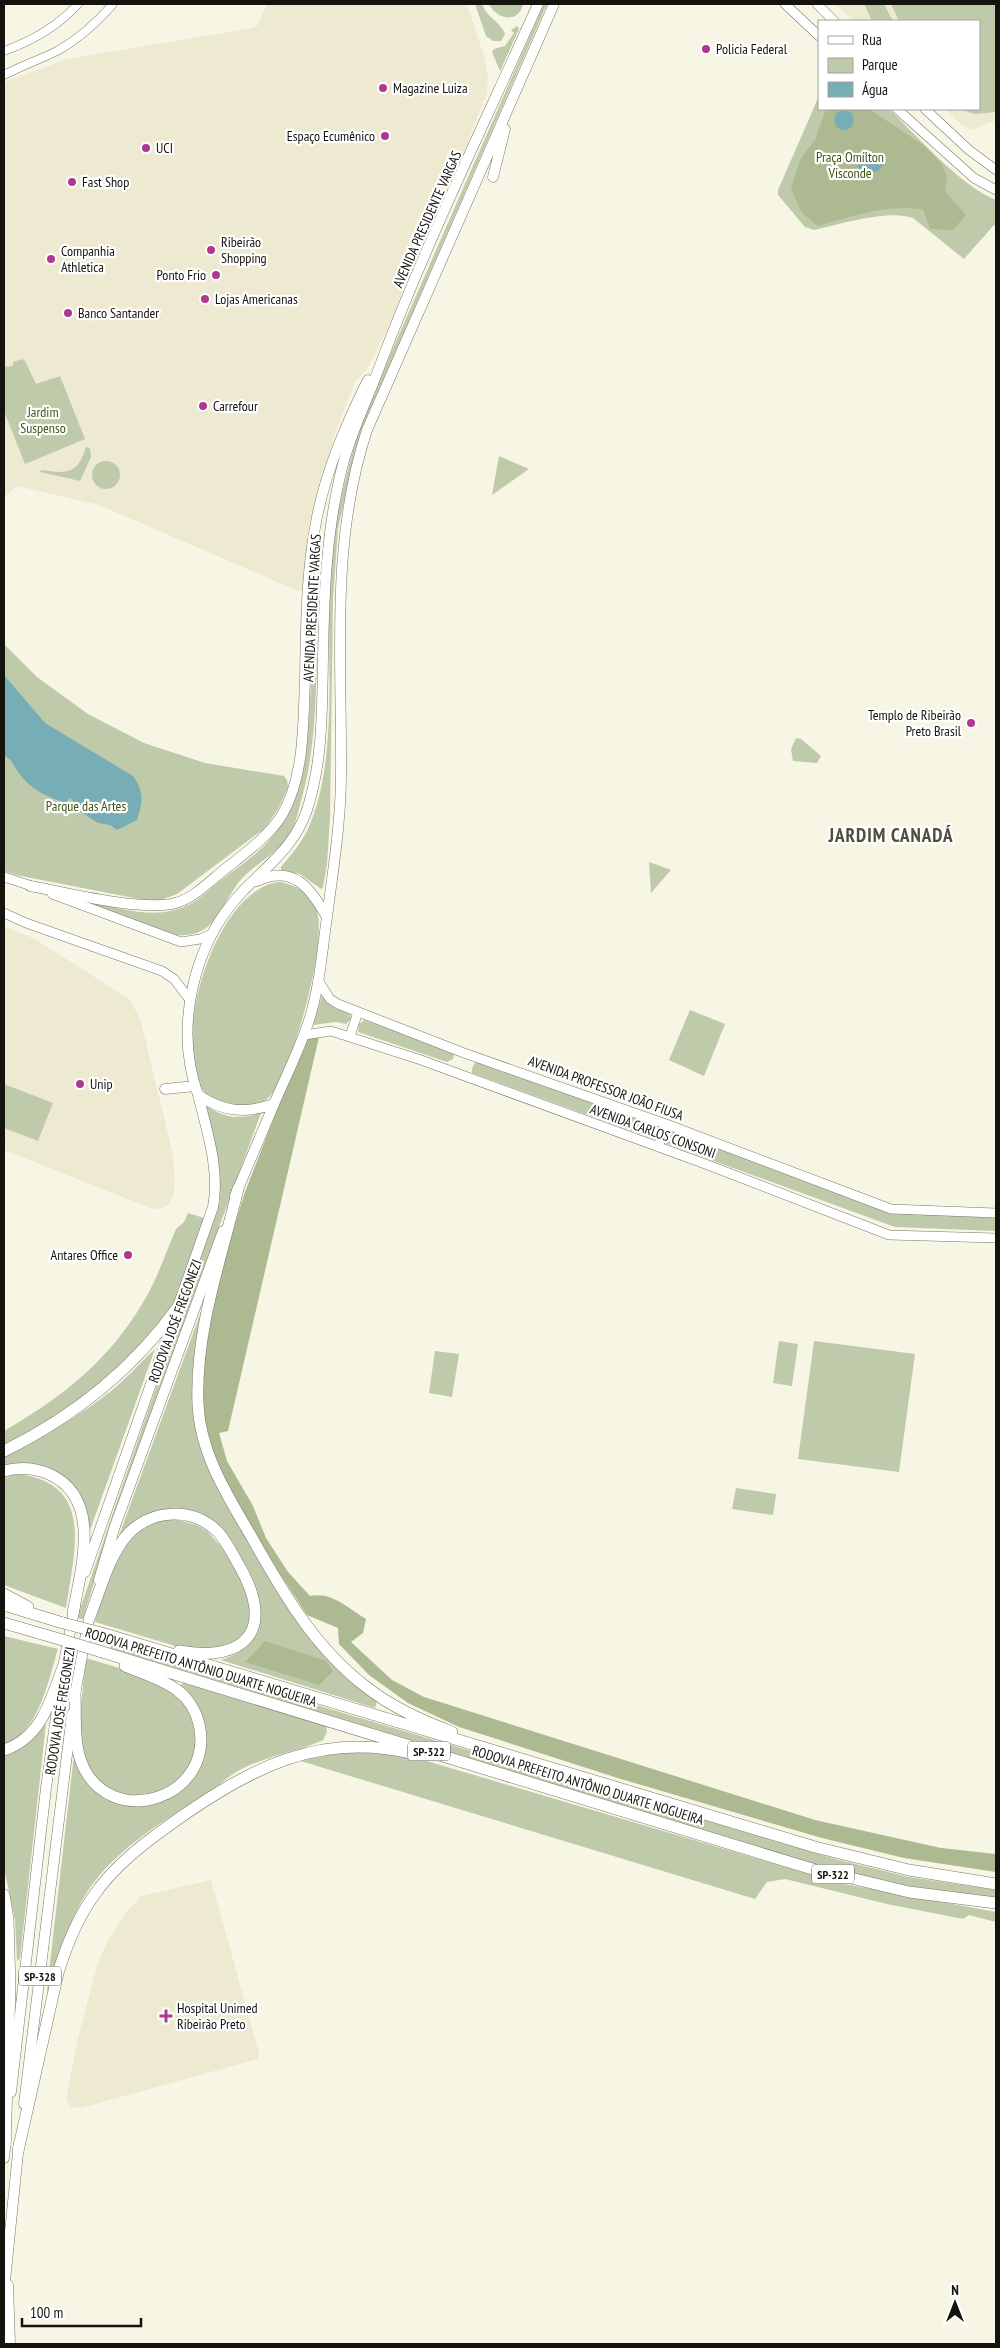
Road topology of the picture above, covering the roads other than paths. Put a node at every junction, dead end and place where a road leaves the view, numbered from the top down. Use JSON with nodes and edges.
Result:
{"nodes":[{"id":1,"x":78,"y":4,"type":"edge"},
{"id":2,"x":113,"y":4,"type":"edge"},
{"id":3,"x":538,"y":4,"type":"edge"},
{"id":4,"x":554,"y":4,"type":"edge"},
{"id":5,"x":785,"y":4,"type":"edge"},
{"id":6,"x":817,"y":4,"type":"edge"},
{"id":7,"x":833,"y":20,"type":"edge"},
{"id":8,"x":818,"y":35,"type":"edge"},
{"id":9,"x":4,"y":51,"type":"edge"},
{"id":10,"x":4,"y":75,"type":"edge"},
{"id":11,"x":510,"y":104,"type":"junction"},
{"id":12,"x":898,"y":110,"type":"edge"},
{"id":13,"x":927,"y":110,"type":"edge"},
{"id":14,"x":996,"y":170,"type":"edge"},
{"id":15,"x":493,"y":177,"type":"dead end"},
{"id":16,"x":996,"y":190,"type":"edge"},
{"id":17,"x":382,"y":362,"type":"junction"},
{"id":18,"x":4,"y":877,"type":"edge"},
{"id":19,"x":250,"y":885,"type":"junction"},
{"id":20,"x":30,"y":886,"type":"junction"},
{"id":21,"x":4,"y":913,"type":"edge"},
{"id":22,"x":327,"y":917,"type":"junction"},
{"id":23,"x":212,"y":934,"type":"junction"},
{"id":24,"x":319,"y":982,"type":"junction"},
{"id":25,"x":190,"y":1000,"type":"junction"},
{"id":26,"x":358,"y":1012,"type":"junction"},
{"id":27,"x":304,"y":1035,"type":"junction"},
{"id":28,"x":350,"y":1036,"type":"junction"},
{"id":29,"x":165,"y":1089,"type":"dead end"},
{"id":30,"x":197,"y":1090,"type":"junction"},
{"id":31,"x":274,"y":1104,"type":"junction"},
{"id":32,"x":666,"y":1124,"type":"junction"},
{"id":33,"x":658,"y":1147,"type":"junction"},
{"id":34,"x":238,"y":1189,"type":"junction"},
{"id":35,"x":996,"y":1213,"type":"edge"},
{"id":36,"x":996,"y":1238,"type":"edge"},
{"id":37,"x":180,"y":1304,"type":"junction"},
{"id":38,"x":4,"y":1451,"type":"edge"},
{"id":39,"x":4,"y":1471,"type":"edge"},
{"id":40,"x":4,"y":1594,"type":"edge"},
{"id":41,"x":4,"y":1605,"type":"edge"},
{"id":42,"x":73,"y":1613,"type":"junction"},
{"id":43,"x":89,"y":1619,"type":"junction"},
{"id":44,"x":59,"y":1621,"type":"junction"},
{"id":45,"x":4,"y":1623,"type":"edge"},
{"id":46,"x":4,"y":1630,"type":"edge"},
{"id":47,"x":46,"y":1635,"type":"junction"},
{"id":48,"x":125,"y":1641,"type":"junction"},
{"id":49,"x":99,"y":1652,"type":"junction"},
{"id":50,"x":63,"y":1666,"type":"junction"},
{"id":51,"x":76,"y":1692,"type":"junction"},
{"id":52,"x":4,"y":1750,"type":"edge"},
{"id":53,"x":516,"y":1758,"type":"junction"},
{"id":54,"x":513,"y":1777,"type":"junction"},
{"id":55,"x":996,"y":1883,"type":"edge"},
{"id":56,"x":909,"y":1892,"type":"junction"},
{"id":57,"x":4,"y":1895,"type":"edge"},
{"id":58,"x":996,"y":1903,"type":"edge"},
{"id":59,"x":996,"y":1910,"type":"edge"},
{"id":60,"x":5,"y":2145,"type":"junction"},
{"id":61,"x":18,"y":2151,"type":"junction"},
{"id":62,"x":4,"y":2158,"type":"edge"},
{"id":63,"x":7,"y":2261,"type":"junction"},
{"id":64,"x":4,"y":2291,"type":"edge"},
{"id":65,"x":10,"y":2344,"type":"edge"}],
"edges":[{"from":1,"to":9,"type":"street"},
{"from":2,"to":10,"type":"street"},
{"from":3,"to":17,"type":"main road","name":"AVENIDA PRESIDENTE VARGAS"},
{"from":4,"to":11,"type":"main road","name":"AVENIDA PRESIDENTE VARGAS"},
{"from":5,"to":8,"type":"main road"},
{"from":6,"to":7,"type":"main road"},
{"from":11,"to":15,"type":"main road"},
{"from":11,"to":22,"type":"main road","name":"AVENIDA PRESIDENTE VARGAS"},
{"from":12,"to":16,"type":"main road"},
{"from":13,"to":14,"type":"main road"},
{"from":17,"to":19,"type":"main road","name":"AVENIDA PRESIDENTE VARGAS"},
{"from":17,"to":20,"type":"main road"},
{"from":18,"to":20,"type":"main road"},
{"from":19,"to":22,"type":"main road"},
{"from":19,"to":23,"type":"main road","name":"AVENIDA PRESIDENTE VARGAS"},
{"from":20,"to":23,"type":"main road"},
{"from":21,"to":25,"type":"main road"},
{"from":22,"to":24,"type":"main road","name":"AVENIDA PRESIDENTE VARGAS"},
{"from":23,"to":25,"type":"main road","name":"AVENIDA PRESIDENTE VARGAS"},
{"from":24,"to":26,"type":"main road","name":"AVENIDA PROFESSOR JOÃO FIUSA"},
{"from":24,"to":27,"type":"main road","name":"AVENIDA PRESIDENTE VARGAS"},
{"from":25,"to":30,"type":"main road","name":"AVENIDA PRESIDENTE VARGAS"},
{"from":26,"to":28,"type":"main road"},
{"from":26,"to":32,"type":"main road","name":"AVENIDA PROFESSOR JOÃO FIUSA"},
{"from":27,"to":28,"type":"main road","name":"AVENIDA CARLOS CONSONI"},
{"from":27,"to":31,"type":"main road","name":"AVENIDA PRESIDENTE VARGAS"},
{"from":28,"to":33,"type":"main road","name":"AVENIDA CARLOS CONSONI"},
{"from":29,"to":30,"type":"main road"},
{"from":30,"to":31,"type":"main road"},
{"from":30,"to":37,"type":"main road","name":"RODOVIA JOSÉ FREGONEZI"},
{"from":31,"to":34,"type":"main road","name":"RODOVIA JOSÉ FREGONEZI"},
{"from":32,"to":33,"type":"main road"},
{"from":32,"to":35,"type":"main road","name":"AVENIDA PROFESSOR JOÃO FIUSA"},
{"from":33,"to":36,"type":"main road","name":"AVENIDA CARLOS CONSONI"},
{"from":34,"to":43,"type":"main road","name":"RODOVIA JOSÉ FREGONEZI"},
{"from":34,"to":53,"type":"highway"},
{"from":37,"to":38,"type":"highway"},
{"from":37,"to":42,"type":"main road","name":"RODOVIA JOSÉ FREGONEZI"},
{"from":39,"to":42,"type":"highway"},
{"from":40,"to":44,"type":"highway"},
{"from":41,"to":44,"type":"highway","name":"RODOVIA PREFEITO ANTÔNIO DUARTE NOGUEIRA","number":"SP-322"},
{"from":42,"to":50,"type":"main road","name":"RODOVIA JOSÉ FREGONEZI","number":"SP-328"},
{"from":43,"to":48,"type":"highway"},
{"from":43,"to":51,"type":"main road","name":"RODOVIA JOSÉ FREGONEZI","number":"SP-328"},
{"from":44,"to":48,"type":"highway","name":"RODOVIA PREFEITO ANTÔNIO DUARTE NOGUEIRA","number":"SP-322","bridge":true},
{"from":45,"to":47,"type":"highway","name":"RODOVIA PREFEITO ANTÔNIO DUARTE NOGUEIRA","number":"SP-322"},
{"from":46,"to":47,"type":"highway"},
{"from":47,"to":49,"type":"highway","name":"RODOVIA PREFEITO ANTÔNIO DUARTE NOGUEIRA","number":"SP-322","bridge":true},
{"from":48,"to":53,"type":"highway","name":"RODOVIA PREFEITO ANTÔNIO DUARTE NOGUEIRA","number":"SP-322"},
{"from":49,"to":51,"type":"highway"},
{"from":49,"to":54,"type":"highway","name":"RODOVIA PREFEITO ANTÔNIO DUARTE NOGUEIRA","number":"SP-322"},
{"from":50,"to":52,"type":"highway"},
{"from":50,"to":60,"type":"main road","name":"RODOVIA JOSÉ FREGONEZI","number":"SP-328"},
{"from":51,"to":61,"type":"main road","name":"RODOVIA JOSÉ FREGONEZI","number":"SP-328"},
{"from":53,"to":55,"type":"highway","name":"RODOVIA PREFEITO ANTÔNIO DUARTE NOGUEIRA","number":"SP-322"},
{"from":54,"to":56,"type":"highway","name":"RODOVIA PREFEITO ANTÔNIO DUARTE NOGUEIRA","number":"SP-322"},
{"from":54,"to":61,"type":"highway"},
{"from":56,"to":58,"type":"highway","name":"RODOVIA PREFEITO ANTÔNIO DUARTE NOGUEIRA","number":"SP-322"},
{"from":56,"to":59,"type":"highway"},
{"from":57,"to":60,"type":"highway"},
{"from":60,"to":62,"type":"main road","name":"RODOVIA JOSÉ FREGONEZI","number":"SP-328"},
{"from":61,"to":63,"type":"main road","name":"RODOVIA JOSÉ FREGONEZI","number":"SP-328"},
{"from":63,"to":64,"type":"main road","name":"RODOVIA JOSÉ FREGONEZI","number":"SP-328"},
{"from":63,"to":65,"type":"main road"}]}
